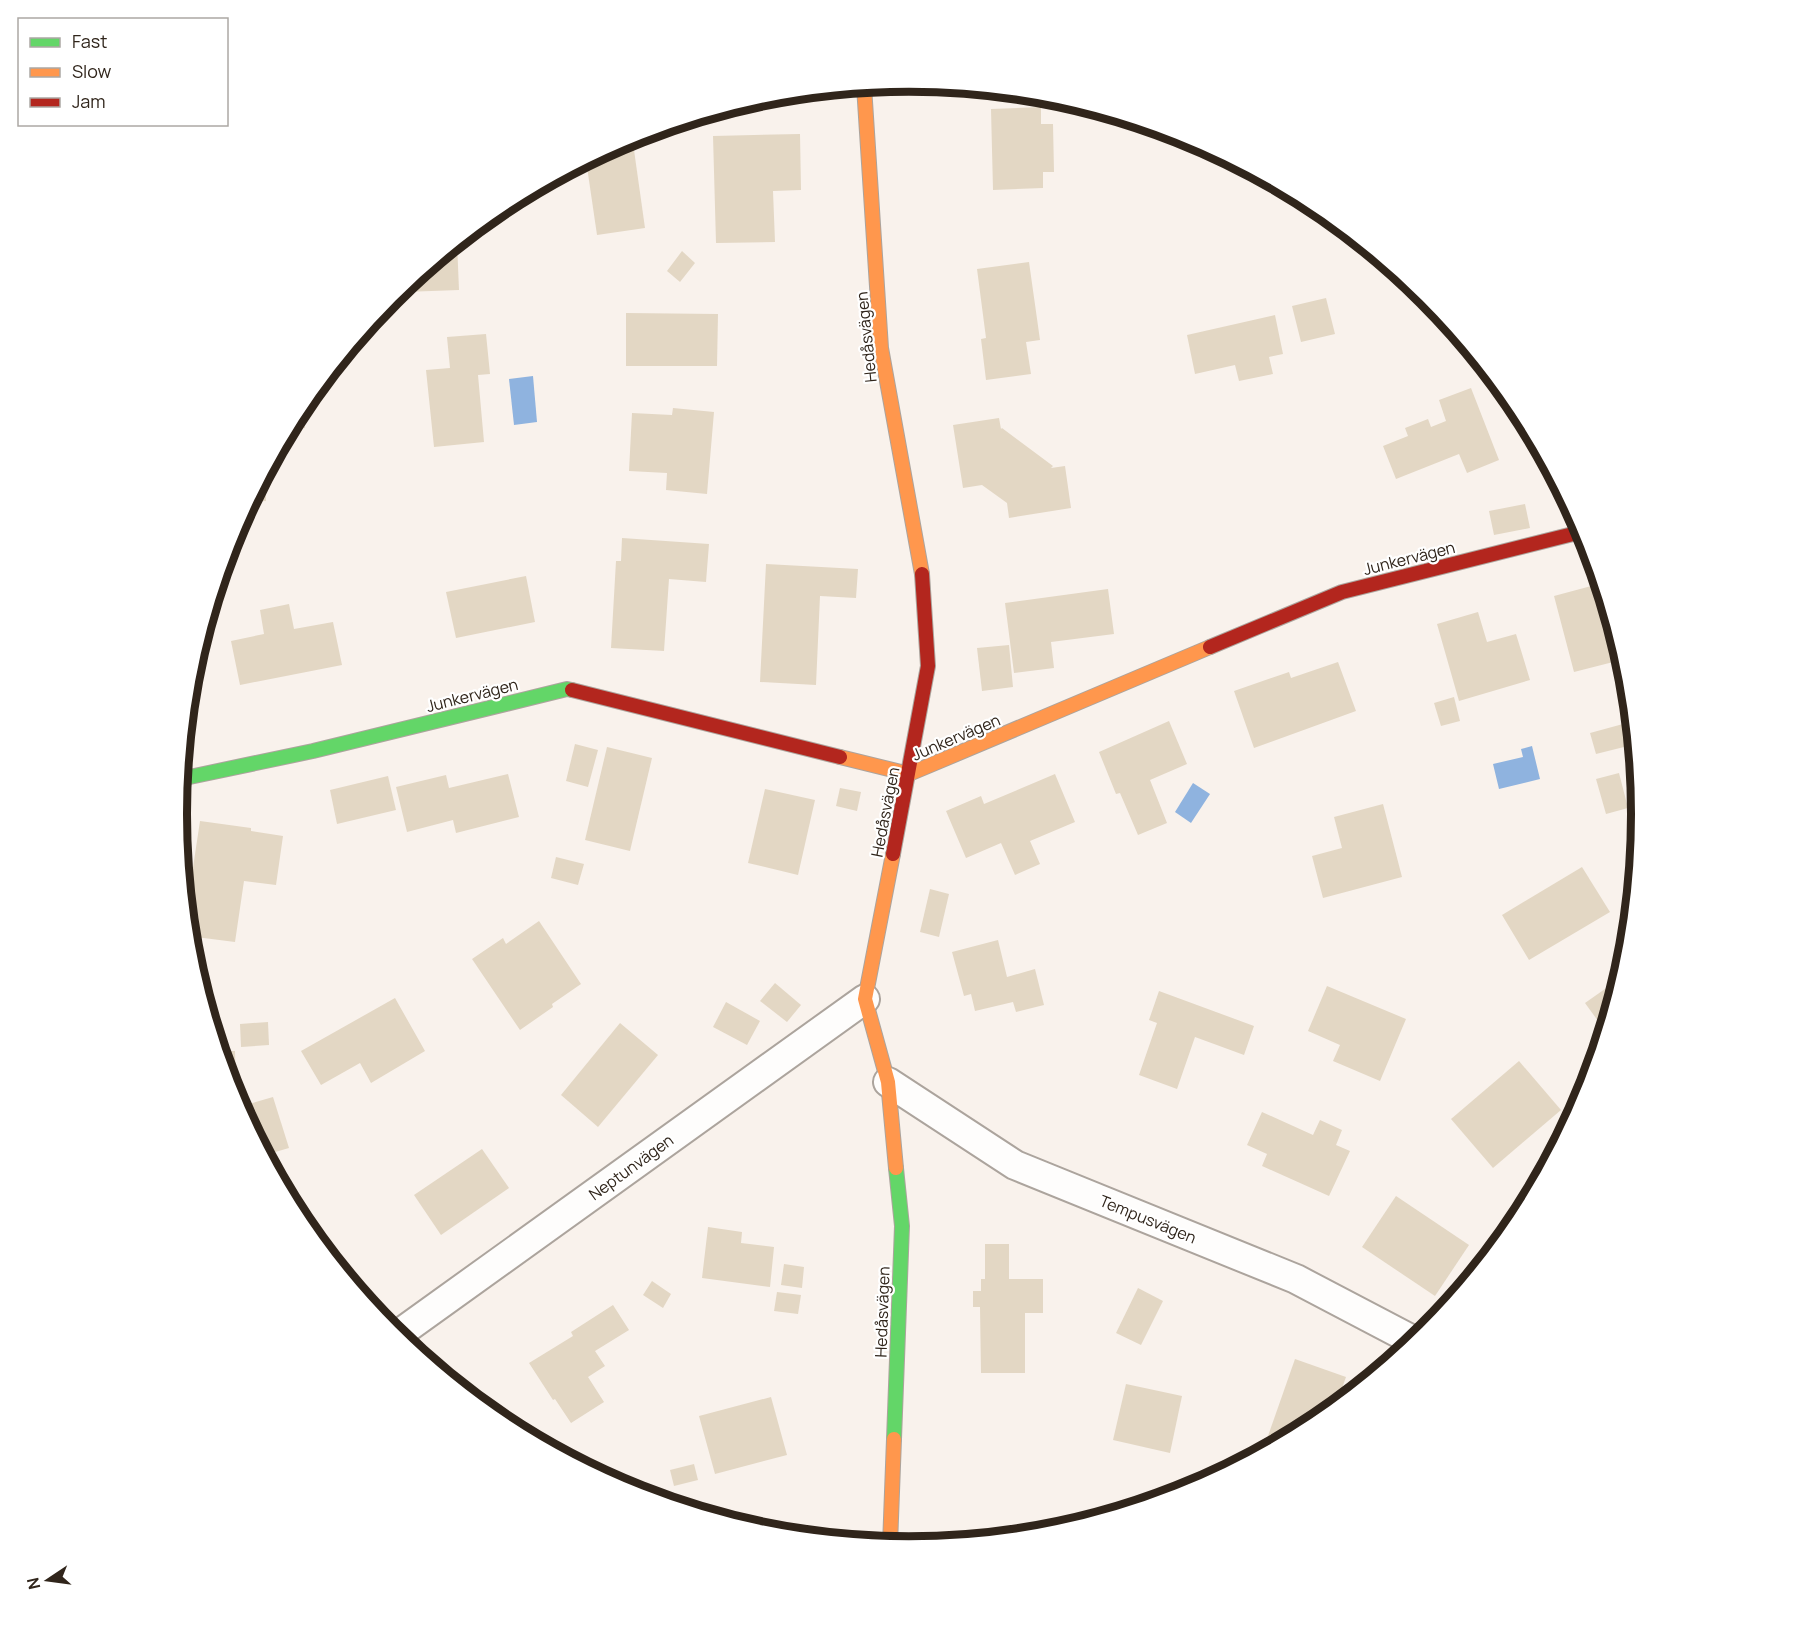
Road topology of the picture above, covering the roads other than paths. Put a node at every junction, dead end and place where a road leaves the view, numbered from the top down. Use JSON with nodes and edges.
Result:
{"nodes":[{"id":1,"x":864,"y":93,"type":"edge"},
{"id":2,"x":1575,"y":534,"type":"edge"},
{"id":3,"x":909,"y":774,"type":"junction"},
{"id":4,"x":189,"y":777,"type":"edge"},
{"id":5,"x":865,"y":999,"type":"junction"},
{"id":6,"x":888,"y":1082,"type":"junction"},
{"id":7,"x":404,"y":1330,"type":"edge"},
{"id":8,"x":1407,"y":1337,"type":"edge"},
{"id":9,"x":890,"y":1536,"type":"edge"}],
"edges":[{"from":1,"to":3,"type":"street","name":"Hedåsvägen"},
{"from":2,"to":3,"type":"street","name":"Junkervägen"},
{"from":3,"to":4,"type":"street","name":"Junkervägen"},
{"from":3,"to":5,"type":"street","name":"Hedåsvägen"},
{"from":5,"to":6,"type":"street","name":"Hedåsvägen"},
{"from":5,"to":7,"type":"street","name":"Neptunvägen"},
{"from":6,"to":8,"type":"street","name":"Tempusvägen"},
{"from":6,"to":9,"type":"street","name":"Hedåsvägen"}]}
